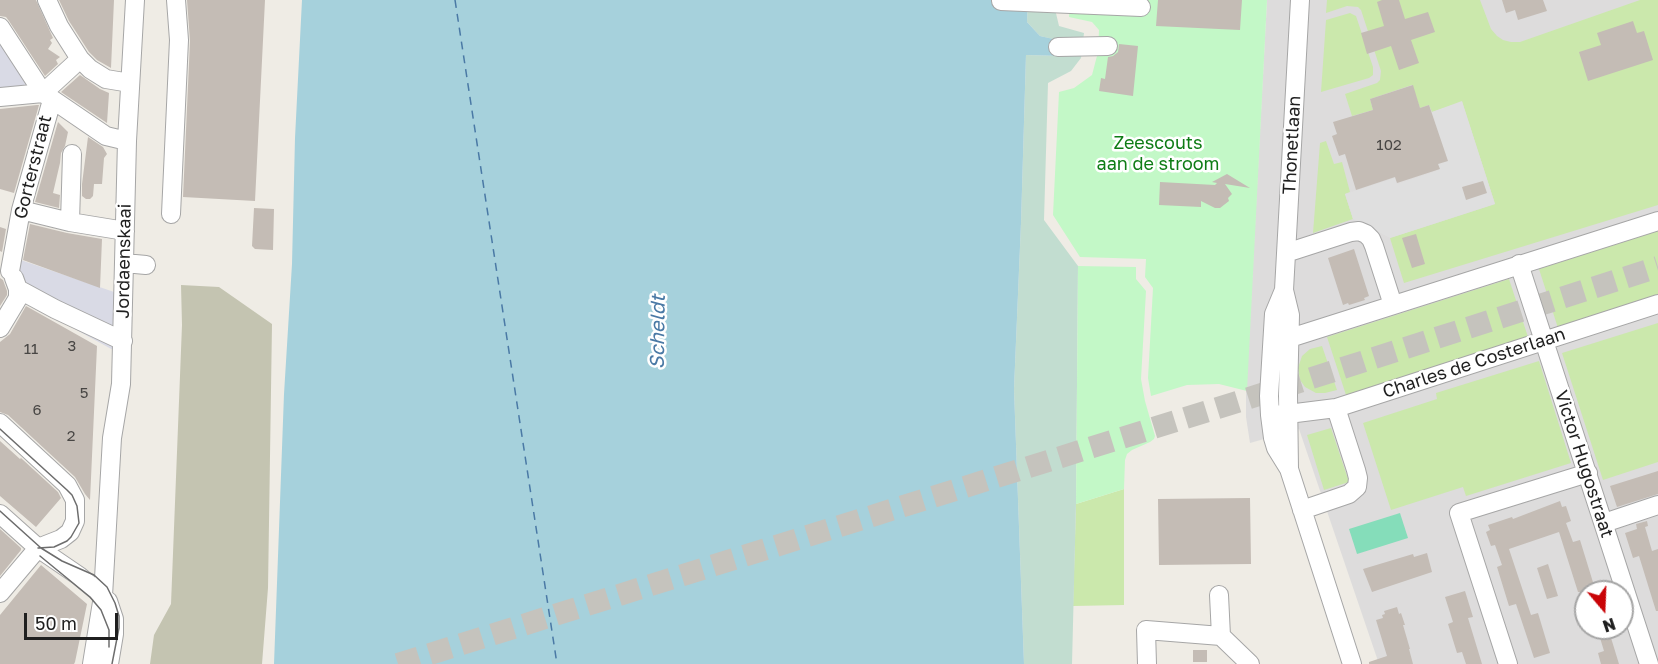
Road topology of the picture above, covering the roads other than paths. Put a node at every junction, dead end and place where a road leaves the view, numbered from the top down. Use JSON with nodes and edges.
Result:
{"nodes":[{"id":1,"x":47,"y":0,"type":"edge"},
{"id":2,"x":135,"y":0,"type":"edge"},
{"id":3,"x":176,"y":0,"type":"edge"},
{"id":4,"x":1300,"y":0,"type":"edge"},
{"id":5,"x":1001,"y":1,"type":"edge"},
{"id":6,"x":1141,"y":7,"type":"dead end"},
{"id":7,"x":1,"y":31,"type":"edge"},
{"id":8,"x":1108,"y":46,"type":"dead end"},
{"id":9,"x":1058,"y":47,"type":"dead end"},
{"id":10,"x":80,"y":59,"type":"junction"},
{"id":11,"x":130,"y":83,"type":"junction"},
{"id":12,"x":47,"y":96,"type":"junction"},
{"id":13,"x":0,"y":98,"type":"edge"},
{"id":14,"x":127,"y":141,"type":"junction"},
{"id":15,"x":72,"y":154,"type":"dead end"},
{"id":16,"x":21,"y":210,"type":"junction"},
{"id":17,"x":171,"y":214,"type":"dead end"},
{"id":18,"x":1658,"y":221,"type":"edge"},
{"id":19,"x":70,"y":222,"type":"junction"},
{"id":20,"x":125,"y":231,"type":"junction"},
{"id":21,"x":1286,"y":253,"type":"junction"},
{"id":22,"x":124,"y":263,"type":"junction"},
{"id":23,"x":1519,"y":264,"type":"junction"},
{"id":24,"x":146,"y":265,"type":"dead end"},
{"id":25,"x":5,"y":270,"type":"edge"},
{"id":26,"x":18,"y":289,"type":"junction"},
{"id":27,"x":1658,"y":304,"type":"edge"},
{"id":28,"x":1393,"y":305,"type":"junction"},
{"id":29,"x":0,"y":328,"type":"edge"},
{"id":30,"x":1282,"y":337,"type":"junction"},
{"id":31,"x":123,"y":341,"type":"junction"},
{"id":32,"x":1544,"y":341,"type":"junction"},
{"id":33,"x":1336,"y":408,"type":"junction"},
{"id":34,"x":1288,"y":414,"type":"junction"},
{"id":35,"x":1270,"y":415,"type":"junction"},
{"id":36,"x":0,"y":423,"type":"edge"},
{"id":37,"x":1289,"y":469,"type":"junction"},
{"id":38,"x":1587,"y":473,"type":"junction"},
{"id":39,"x":1658,"y":506,"type":"edge"},
{"id":40,"x":1302,"y":510,"type":"junction"},
{"id":41,"x":0,"y":514,"type":"edge"},
{"id":42,"x":1604,"y":523,"type":"junction"},
{"id":43,"x":38,"y":548,"type":"junction"},
{"id":44,"x":0,"y":593,"type":"edge"},
{"id":45,"x":1219,"y":595,"type":"dead end"},
{"id":46,"x":103,"y":597,"type":"junction"},
{"id":47,"x":1221,"y":636,"type":"junction"},
{"id":48,"x":92,"y":664,"type":"edge"},
{"id":49,"x":109,"y":664,"type":"edge"},
{"id":50,"x":1147,"y":664,"type":"edge"},
{"id":51,"x":1250,"y":664,"type":"edge"},
{"id":52,"x":1352,"y":664,"type":"edge"},
{"id":53,"x":1508,"y":664,"type":"edge"},
{"id":54,"x":1649,"y":664,"type":"edge"}],
"edges":[{"from":1,"to":10,"type":"street"},
{"from":2,"to":11,"type":"street","name":"Jordaenskaai"},
{"from":3,"to":17,"type":"street"},
{"from":4,"to":21,"type":"street","name":"Thonetlaan"},
{"from":5,"to":6,"type":"street"},
{"from":7,"to":12,"type":"street"},
{"from":8,"to":9,"type":"street"},
{"from":10,"to":11,"type":"street"},
{"from":10,"to":12,"type":"street"},
{"from":11,"to":14,"type":"street","name":"Jordaenskaai"},
{"from":12,"to":13,"type":"street"},
{"from":12,"to":14,"type":"street"},
{"from":12,"to":16,"type":"street","name":"Gorterstraat"},
{"from":14,"to":20,"type":"street","name":"Jordaenskaai"},
{"from":15,"to":19,"type":"street"},
{"from":16,"to":19,"type":"street"},
{"from":16,"to":25,"type":"street","name":"Gorterstraat"},
{"from":18,"to":23,"type":"street"},
{"from":19,"to":20,"type":"street"},
{"from":20,"to":22,"type":"street","name":"Jordaenskaai"},
{"from":21,"to":28,"type":"street"},
{"from":21,"to":30,"type":"street","name":"Thonetlaan"},
{"from":22,"to":24,"type":"street"},
{"from":22,"to":31,"type":"street","name":"Jordaenskaai"},
{"from":23,"to":28,"type":"street"},
{"from":23,"to":32,"type":"street","name":"Victor Hugostraat"},
{"from":25,"to":26,"type":"street"},
{"from":26,"to":29,"type":"street"},
{"from":26,"to":31,"type":"street"},
{"from":27,"to":32,"type":"street","name":"Charles de Costerlaan"},
{"from":28,"to":30,"type":"street"},
{"from":30,"to":34,"type":"street","name":"Thonetlaan"},
{"from":30,"to":35,"type":"street","name":"Thonetlaan"},
{"from":31,"to":46,"type":"street","name":"Jordaenskaai"},
{"from":32,"to":33,"type":"street","name":"Charles de Costerlaan"},
{"from":32,"to":38,"type":"street","name":"Victor Hugostraat"},
{"from":33,"to":34,"type":"street","name":"Charles de Costerlaan"},
{"from":33,"to":40,"type":"street"},
{"from":34,"to":35,"type":"street"},
{"from":34,"to":37,"type":"street","name":"Thonetlaan"},
{"from":35,"to":37,"type":"street","name":"Thonetlaan"},
{"from":36,"to":43,"type":"street"},
{"from":37,"to":40,"type":"street","name":"Thonetlaan"},
{"from":38,"to":42,"type":"street","name":"Victor Hugostraat"},
{"from":38,"to":53,"type":"street"},
{"from":39,"to":42,"type":"street"},
{"from":40,"to":52,"type":"street","name":"Thonetlaan"},
{"from":41,"to":43,"type":"street"},
{"from":42,"to":54,"type":"street","name":"Victor Hugostraat"},
{"from":43,"to":44,"type":"street"},
{"from":43,"to":46,"type":"street"},
{"from":45,"to":47,"type":"street"},
{"from":46,"to":48,"type":"street","name":"Jordaenskaai"},
{"from":46,"to":49,"type":"street"},
{"from":47,"to":50,"type":"street"},
{"from":47,"to":51,"type":"street"}]}
